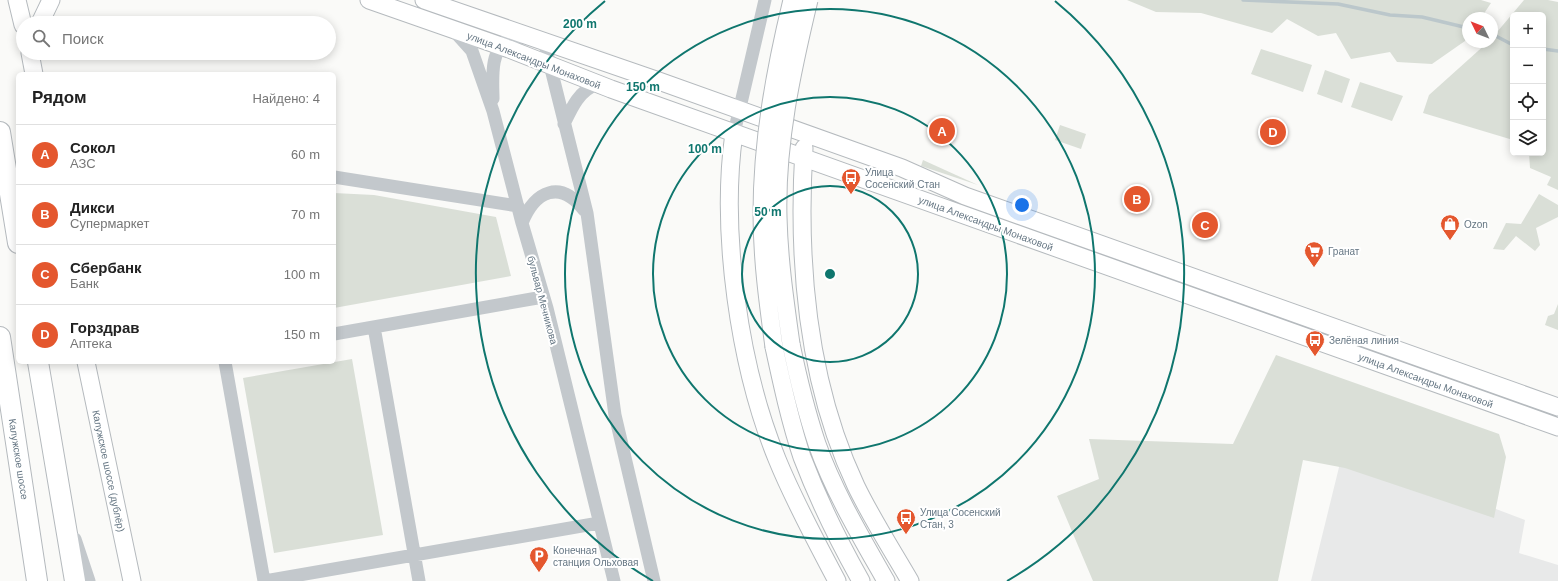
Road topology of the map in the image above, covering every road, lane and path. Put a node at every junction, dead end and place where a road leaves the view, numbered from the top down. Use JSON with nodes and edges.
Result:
{"nodes":[{"id":1,"x":17,"y":0,"type":"edge"},
{"id":2,"x":51,"y":0,"type":"edge"},
{"id":3,"x":369,"y":0,"type":"edge"},
{"id":4,"x":424,"y":0,"type":"edge"},
{"id":5,"x":765,"y":0,"type":"edge"},
{"id":6,"x":792,"y":0,"type":"edge"},
{"id":7,"x":809,"y":0,"type":"edge"},
{"id":8,"x":21,"y":16,"type":"edge"},
{"id":9,"x":43,"y":16,"type":"edge"},
{"id":10,"x":451,"y":29,"type":"junction"},
{"id":11,"x":527,"y":36,"type":"junction"},
{"id":12,"x":544,"y":41,"type":"junction"},
{"id":13,"x":502,"y":47,"type":"junction"},
{"id":14,"x":31,"y":60,"type":"edge"},
{"id":15,"x":550,"y":65,"type":"junction"},
{"id":16,"x":34,"y":72,"type":"edge"},
{"id":17,"x":597,"y":84,"type":"junction"},
{"id":18,"x":739,"y":110,"type":"junction"},
{"id":19,"x":493,"y":111,"type":"junction"},
{"id":20,"x":564,"y":124,"type":"junction"},
{"id":21,"x":0,"y":132,"type":"edge"},
{"id":22,"x":734,"y":132,"type":"junction"},
{"id":23,"x":805,"y":134,"type":"junction"},
{"id":24,"x":804,"y":158,"type":"junction"},
{"id":25,"x":336,"y":177,"type":"edge"},
{"id":26,"x":518,"y":206,"type":"junction"},
{"id":27,"x":587,"y":213,"type":"junction"},
{"id":28,"x":522,"y":224,"type":"junction"},
{"id":29,"x":16,"y":231,"type":"edge"},
{"id":30,"x":544,"y":297,"type":"junction"},
{"id":31,"x":374,"y":327,"type":"junction"},
{"id":32,"x":336,"y":334,"type":"edge"},
{"id":33,"x":0,"y":337,"type":"edge"},
{"id":34,"x":38,"y":364,"type":"edge"},
{"id":35,"x":86,"y":364,"type":"edge"},
{"id":36,"x":225,"y":364,"type":"edge"},
{"id":37,"x":1558,"y":407,"type":"edge"},
{"id":38,"x":1558,"y":427,"type":"edge"},
{"id":39,"x":60,"y":490,"type":"junction"},
{"id":40,"x":25,"y":503,"type":"junction"},
{"id":41,"x":599,"y":523,"type":"junction"},
{"id":42,"x":415,"y":556,"type":"junction"},
{"id":43,"x":28,"y":581,"type":"edge"},
{"id":44,"x":37,"y":581,"type":"edge"},
{"id":45,"x":75,"y":581,"type":"edge"},
{"id":46,"x":89,"y":581,"type":"edge"},
{"id":47,"x":132,"y":581,"type":"edge"},
{"id":48,"x":264,"y":581,"type":"edge"},
{"id":49,"x":419,"y":581,"type":"edge"},
{"id":50,"x":614,"y":581,"type":"edge"},
{"id":51,"x":654,"y":581,"type":"edge"},
{"id":52,"x":837,"y":581,"type":"edge"},
{"id":53,"x":862,"y":581,"type":"edge"},
{"id":54,"x":886,"y":581,"type":"edge"},
{"id":55,"x":910,"y":581,"type":"edge"}],
"edges":[{"from":1,"to":8,"type":"main road"},
{"from":2,"to":9,"type":"main road"},
{"from":3,"to":10,"type":"main road","name":"улица Александры Монаховой"},
{"from":4,"to":11,"type":"main road","name":"улица Александры Монаховой"},
{"from":5,"to":18,"type":"street"},
{"from":6,"to":53,"type":"main road","bridge":true},
{"from":7,"to":54,"type":"main road","bridge":true},
{"from":10,"to":13,"type":"main road","name":"улица Александры Монаховой"},
{"from":10,"to":19,"type":"street","name":"бульвар Мечникова"},
{"from":11,"to":12,"type":"main road","name":"улица Александры Монаховой"},
{"from":11,"to":13,"type":"street"},
{"from":12,"to":15,"type":"street"},
{"from":12,"to":18,"type":"main road","name":"улица Александры Монаховой"},
{"from":13,"to":15,"type":"main road","name":"улица Александры Монаховой"},
{"from":13,"to":19,"type":"street"},
{"from":14,"to":16,"type":"main road"},
{"from":15,"to":17,"type":"main road","name":"улица Александры Монаховой"},
{"from":15,"to":20,"type":"street"},
{"from":17,"to":20,"type":"street"},
{"from":17,"to":22,"type":"main road","name":"улица Александры Монаховой"},
{"from":18,"to":22,"type":"street"},
{"from":18,"to":23,"type":"main road","name":"улица Александры Монаховой"},
{"from":19,"to":26,"type":"street","name":"бульвар Мечникова"},
{"from":20,"to":27,"type":"street"},
{"from":21,"to":29,"type":"highway"},
{"from":22,"to":24,"type":"main road","name":"улица Александры Монаховой"},
{"from":22,"to":52,"type":"main road"},
{"from":23,"to":24,"type":"main road"},
{"from":23,"to":37,"type":"main road","name":"улица Александры Монаховой"},
{"from":24,"to":38,"type":"main road","name":"улица Александры Монаховой"},
{"from":24,"to":55,"type":"main road"},
{"from":25,"to":26,"type":"street"},
{"from":26,"to":28,"type":"street","name":"бульвар Мечникова"},
{"from":27,"to":28,"type":"street"},
{"from":27,"to":51,"type":"street"},
{"from":28,"to":30,"type":"street","name":"бульвар Мечникова"},
{"from":30,"to":31,"type":"street"},
{"from":30,"to":41,"type":"street","name":"бульвар Мечникова"},
{"from":31,"to":32,"type":"street"},
{"from":31,"to":42,"type":"street"},
{"from":33,"to":40,"type":"highway","name":"Калужское шоссе"},
{"from":34,"to":39,"type":"highway"},
{"from":35,"to":47,"type":"main road","name":"Калужское шоссе (дублёр)"},
{"from":36,"to":48,"type":"street"},
{"from":39,"to":45,"type":"highway"},
{"from":39,"to":46,"type":"street"},
{"from":40,"to":43,"type":"street"},
{"from":40,"to":44,"type":"highway","name":"Калужское шоссе"},
{"from":41,"to":42,"type":"street"},
{"from":41,"to":50,"type":"street","name":"бульвар Мечникова"},
{"from":42,"to":48,"type":"street"},
{"from":42,"to":49,"type":"street"}]}
